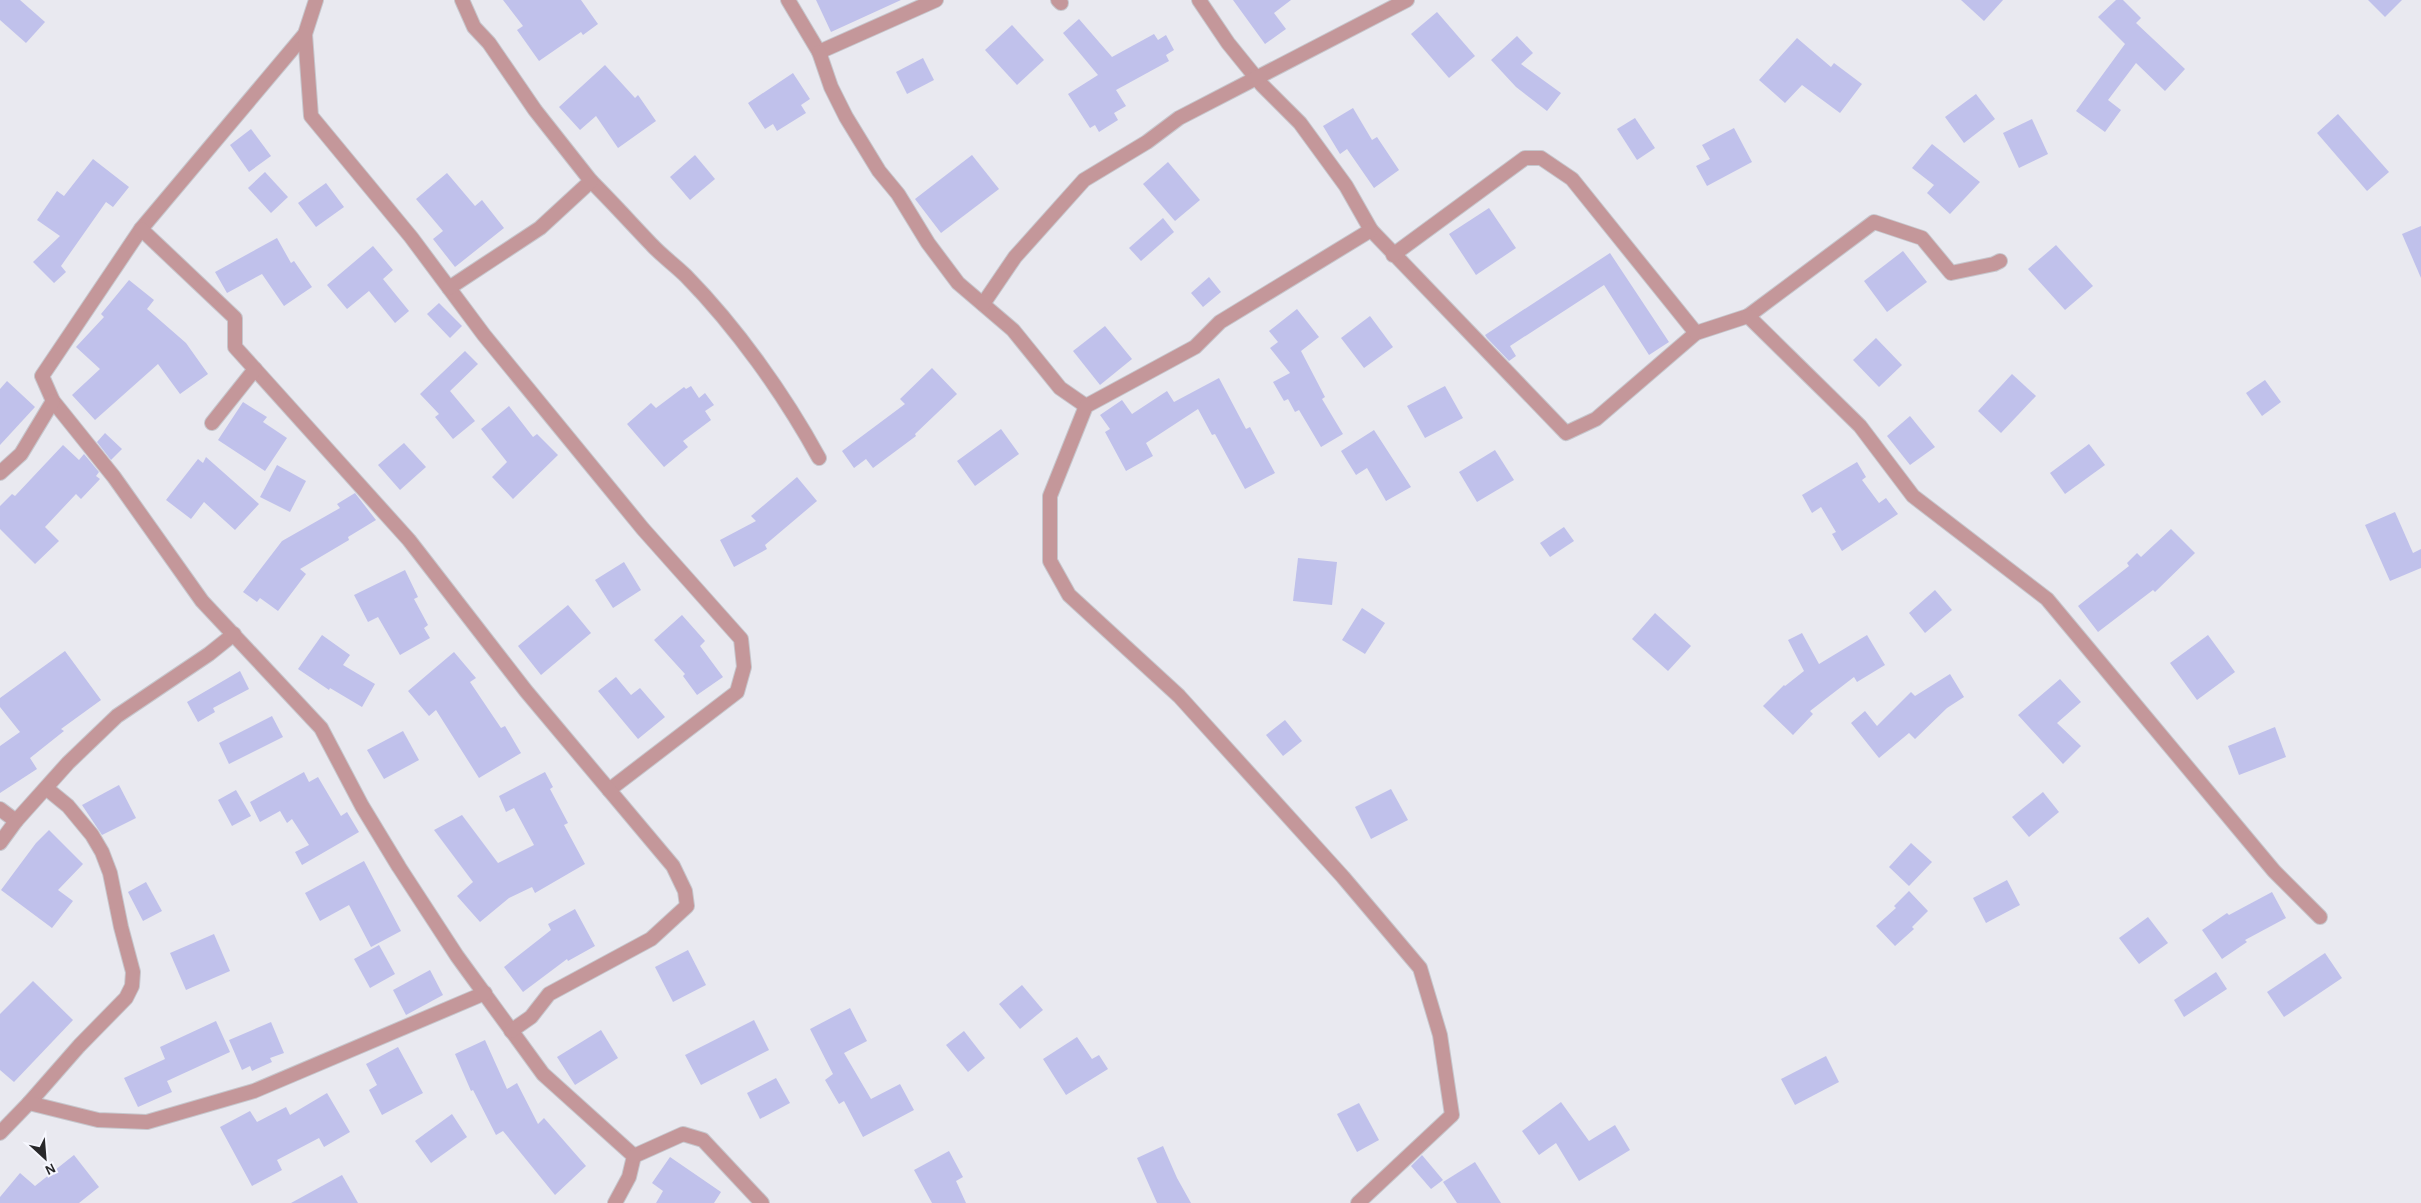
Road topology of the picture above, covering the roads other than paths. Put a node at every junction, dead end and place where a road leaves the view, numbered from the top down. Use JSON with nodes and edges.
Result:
{"nodes":[{"id":1,"x":316,"y":0,"type":"edge"},
{"id":2,"x":462,"y":0,"type":"edge"},
{"id":3,"x":788,"y":0,"type":"edge"},
{"id":4,"x":936,"y":0,"type":"edge"},
{"id":5,"x":1199,"y":0,"type":"edge"},
{"id":6,"x":1407,"y":0,"type":"edge"},
{"id":7,"x":305,"y":34,"type":"junction"},
{"id":8,"x":819,"y":52,"type":"junction"},
{"id":9,"x":1256,"y":78,"type":"junction"},
{"id":10,"x":591,"y":181,"type":"junction"},
{"id":11,"x":140,"y":229,"type":"junction"},
{"id":12,"x":1371,"y":230,"type":"junction"},
{"id":13,"x":1393,"y":255,"type":"junction"},
{"id":14,"x":2000,"y":261,"type":"dead end"},
{"id":15,"x":449,"y":288,"type":"junction"},
{"id":16,"x":983,"y":304,"type":"junction"},
{"id":17,"x":1748,"y":316,"type":"junction"},
{"id":18,"x":1696,"y":334,"type":"junction"},
{"id":19,"x":255,"y":369,"type":"junction"},
{"id":20,"x":54,"y":401,"type":"junction"},
{"id":21,"x":1086,"y":406,"type":"junction"},
{"id":22,"x":212,"y":423,"type":"dead end"},
{"id":23,"x":819,"y":458,"type":"dead end"},
{"id":24,"x":0,"y":473,"type":"edge"},
{"id":25,"x":234,"y":634,"type":"junction"},
{"id":26,"x":46,"y":788,"type":"junction"},
{"id":27,"x":609,"y":790,"type":"junction"},
{"id":28,"x":0,"y":809,"type":"edge"},
{"id":29,"x":16,"y":821,"type":"junction"},
{"id":30,"x":0,"y":843,"type":"edge"},
{"id":31,"x":2320,"y":917,"type":"dead end"},
{"id":32,"x":485,"y":993,"type":"junction"},
{"id":33,"x":511,"y":1031,"type":"junction"},
{"id":34,"x":29,"y":1103,"type":"junction"},
{"id":35,"x":0,"y":1133,"type":"edge"},
{"id":36,"x":634,"y":1156,"type":"junction"},
{"id":37,"x":615,"y":1203,"type":"edge"},
{"id":38,"x":762,"y":1203,"type":"edge"},
{"id":39,"x":1358,"y":1203,"type":"edge"}],
"edges":[{"from":1,"to":7,"type":"street"},
{"from":2,"to":10,"type":"street"},
{"from":3,"to":8,"type":"street"},
{"from":4,"to":8,"type":"street"},
{"from":5,"to":9,"type":"street"},
{"from":6,"to":9,"type":"street"},
{"from":7,"to":11,"type":"street"},
{"from":7,"to":15,"type":"street"},
{"from":8,"to":16,"type":"street"},
{"from":9,"to":12,"type":"street"},
{"from":9,"to":16,"type":"street"},
{"from":10,"to":15,"type":"street"},
{"from":10,"to":23,"type":"street"},
{"from":11,"to":19,"type":"street"},
{"from":11,"to":20,"type":"street"},
{"from":12,"to":13,"type":"street"},
{"from":12,"to":21,"type":"street"},
{"from":13,"to":18,"type":"street"},
{"from":13,"to":18,"type":"street"},
{"from":14,"to":17,"type":"street"},
{"from":15,"to":27,"type":"street"},
{"from":16,"to":21,"type":"street"},
{"from":17,"to":18,"type":"street"},
{"from":17,"to":31,"type":"street"},
{"from":19,"to":22,"type":"street"},
{"from":19,"to":27,"type":"street"},
{"from":20,"to":24,"type":"street"},
{"from":20,"to":25,"type":"street"},
{"from":21,"to":39,"type":"street"},
{"from":25,"to":26,"type":"street"},
{"from":25,"to":32,"type":"street"},
{"from":26,"to":29,"type":"street"},
{"from":26,"to":34,"type":"street"},
{"from":27,"to":33,"type":"street"},
{"from":28,"to":29,"type":"street"},
{"from":29,"to":30,"type":"street"},
{"from":32,"to":33,"type":"street"},
{"from":32,"to":34,"type":"street"},
{"from":33,"to":36,"type":"street"},
{"from":34,"to":35,"type":"street"},
{"from":36,"to":37,"type":"street"},
{"from":36,"to":38,"type":"street"}]}
